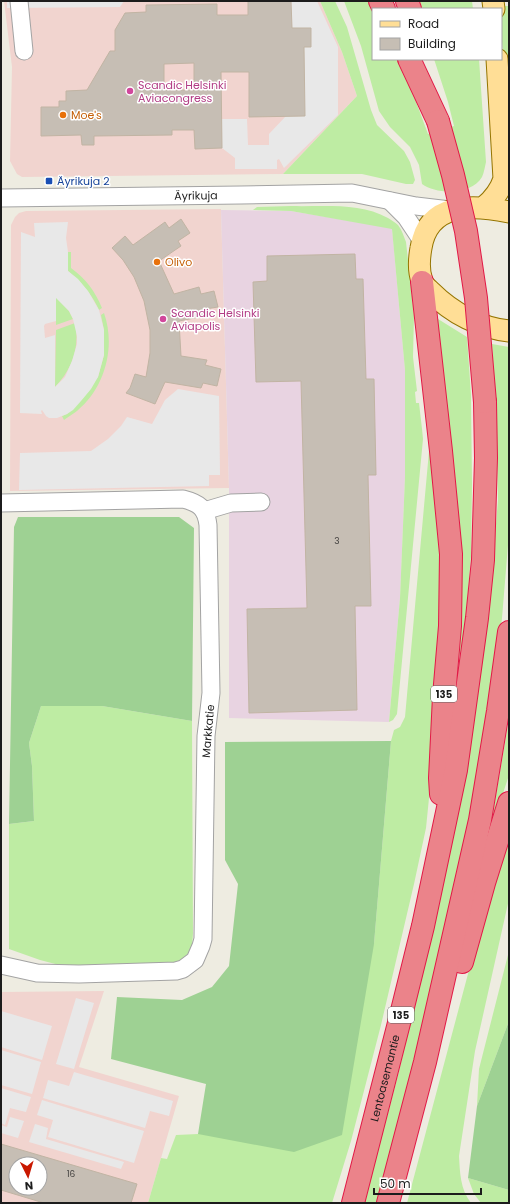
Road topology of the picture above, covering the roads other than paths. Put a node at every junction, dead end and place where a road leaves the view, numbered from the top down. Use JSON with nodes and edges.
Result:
{"nodes":[{"id":1,"x":19,"y":1,"type":"edge"},
{"id":2,"x":24,"y":51,"type":"dead end"},
{"id":3,"x":409,"y":60,"type":"edge"},
{"id":4,"x":424,"y":60,"type":"edge"},
{"id":5,"x":497,"y":60,"type":"edge"},
{"id":6,"x":438,"y":121,"type":"junction"},
{"id":7,"x":1,"y":198,"type":"edge"},
{"id":8,"x":390,"y":201,"type":"junction"},
{"id":9,"x":484,"y":207,"type":"junction"},
{"id":10,"x":450,"y":210,"type":"junction"},
{"id":11,"x":509,"y":212,"type":"edge"},
{"id":12,"x":422,"y":241,"type":"junction"},
{"id":13,"x":422,"y":282,"type":"junction"},
{"id":14,"x":509,"y":331,"type":"edge"},
{"id":15,"x":261,"y":502,"type":"dead end"},
{"id":16,"x":1,"y":503,"type":"edge"},
{"id":17,"x":204,"y":511,"type":"junction"},
{"id":18,"x":509,"y":632,"type":"edge"},
{"id":19,"x":509,"y":803,"type":"edge"},
{"id":20,"x":442,"y":835,"type":"junction"},
{"id":21,"x":1,"y":965,"type":"edge"},
{"id":22,"x":436,"y":1018,"type":"junction"},
{"id":23,"x":353,"y":1200,"type":"edge"},
{"id":24,"x":388,"y":1203,"type":"edge"}],
"edges":[{"from":1,"to":2,"type":"street"},
{"from":3,"to":6,"type":"highway"},
{"from":4,"to":6,"type":"highway"},
{"from":5,"to":9,"type":"main road"},
{"from":6,"to":20,"type":"highway","bridge":true},
{"from":7,"to":8,"type":"street","name":"Äyrikuja"},
{"from":8,"to":10,"type":"street","name":"Äyrikuja"},
{"from":8,"to":12,"type":"street"},
{"from":9,"to":10,"type":"main road","number":"135"},
{"from":9,"to":11,"type":"main road"},
{"from":10,"to":12,"type":"main road","number":"135"},
{"from":12,"to":13,"type":"main road","number":"135"},
{"from":13,"to":14,"type":"main road"},
{"from":13,"to":20,"type":"highway","number":"135"},
{"from":15,"to":17,"type":"street"},
{"from":16,"to":17,"type":"street"},
{"from":17,"to":21,"type":"street","name":"Markkatie"},
{"from":18,"to":22,"type":"highway"},
{"from":19,"to":22,"type":"highway"},
{"from":20,"to":23,"type":"highway","name":"Lentoasemantie","number":"135"},
{"from":22,"to":24,"type":"highway"}]}
